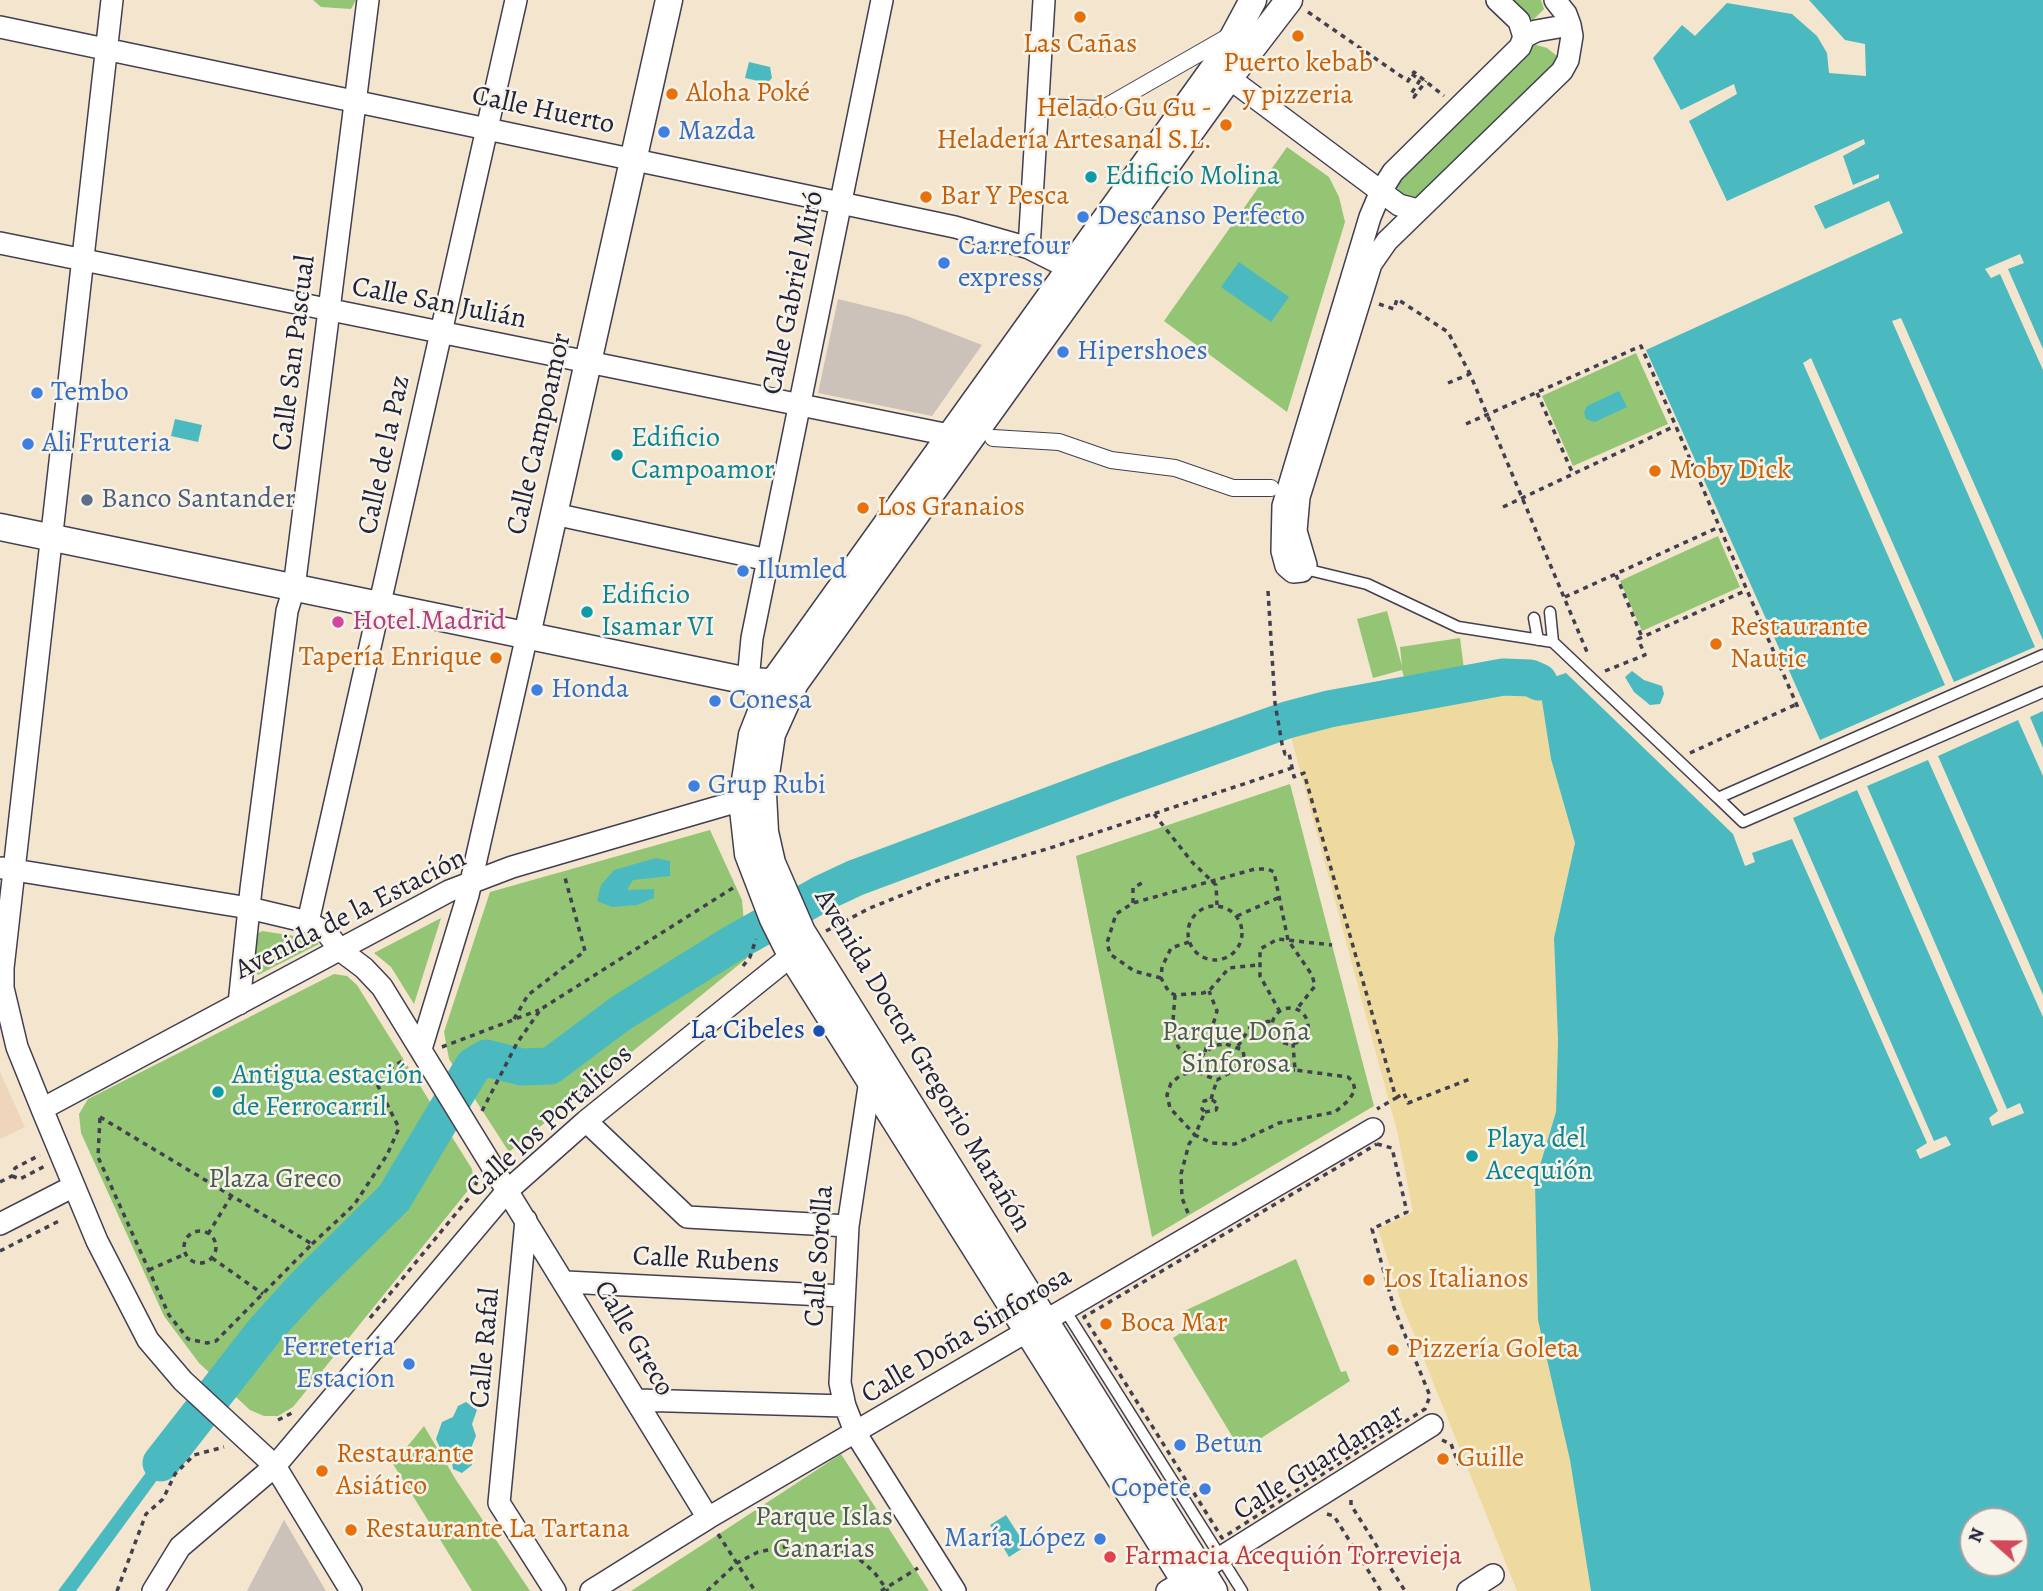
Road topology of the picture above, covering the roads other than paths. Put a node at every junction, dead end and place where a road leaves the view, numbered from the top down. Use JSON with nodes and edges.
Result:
{"nodes":[{"id":1,"x":113,"y":0,"type":"edge"},
{"id":2,"x":368,"y":0,"type":"edge"},
{"id":3,"x":516,"y":0,"type":"edge"},
{"id":4,"x":669,"y":0,"type":"edge"},
{"id":5,"x":882,"y":0,"type":"edge"},
{"id":6,"x":1044,"y":0,"type":"edge"},
{"id":7,"x":1253,"y":0,"type":"edge"},
{"id":8,"x":1270,"y":0,"type":"edge"},
{"id":9,"x":1497,"y":0,"type":"edge"},
{"id":10,"x":1555,"y":0,"type":"edge"},
{"id":11,"x":1296,"y":4,"type":"edge"},
{"id":12,"x":1570,"y":25,"type":"junction"},
{"id":13,"x":0,"y":27,"type":"edge"},
{"id":14,"x":1238,"y":31,"type":"junction"},
{"id":15,"x":1524,"y":37,"type":"junction"},
{"id":16,"x":107,"y":50,"type":"junction"},
{"id":17,"x":1229,"y":78,"type":"junction"},
{"id":18,"x":356,"y":100,"type":"junction"},
{"id":19,"x":1036,"y":107,"type":"junction"},
{"id":20,"x":487,"y":128,"type":"junction"},
{"id":21,"x":634,"y":159,"type":"junction"},
{"id":22,"x":1381,"y":191,"type":"junction"},
{"id":23,"x":841,"y":203,"type":"junction"},
{"id":24,"x":1418,"y":210,"type":"junction"},
{"id":25,"x":0,"y":243,"type":"edge"},
{"id":26,"x":1029,"y":247,"type":"junction"},
{"id":27,"x":84,"y":260,"type":"junction"},
{"id":28,"x":1069,"y":268,"type":"junction"},
{"id":29,"x":329,"y":310,"type":"junction"},
{"id":30,"x":441,"y":333,"type":"junction"},
{"id":31,"x":588,"y":362,"type":"junction"},
{"id":32,"x":800,"y":405,"type":"junction"},
{"id":33,"x":949,"y":435,"type":"junction"},
{"id":34,"x":993,"y":438,"type":"dead end"},
{"id":35,"x":1271,"y":488,"type":"dead end"},
{"id":36,"x":554,"y":514,"type":"junction"},
{"id":37,"x":0,"y":527,"type":"edge"},
{"id":38,"x":53,"y":538,"type":"junction"},
{"id":39,"x":768,"y":560,"type":"junction"},
{"id":40,"x":1305,"y":569,"type":"junction"},
{"id":41,"x":294,"y":588,"type":"junction"},
{"id":42,"x":380,"y":605,"type":"junction"},
{"id":43,"x":1550,"y":612,"type":"dead end"},
{"id":44,"x":1534,"y":618,"type":"dead end"},
{"id":45,"x":527,"y":635,"type":"junction"},
{"id":46,"x":1538,"y":640,"type":"junction"},
{"id":47,"x":1553,"y":642,"type":"junction"},
{"id":48,"x":2043,"y":655,"type":"edge"},
{"id":49,"x":772,"y":683,"type":"junction"},
{"id":50,"x":2043,"y":692,"type":"edge"},
{"id":51,"x":1718,"y":798,"type":"junction"},
{"id":52,"x":738,"y":801,"type":"junction"},
{"id":53,"x":7,"y":869,"type":"edge"},
{"id":54,"x":755,"y":873,"type":"junction"},
{"id":55,"x":472,"y":881,"type":"junction"},
{"id":56,"x":249,"y":908,"type":"junction"},
{"id":57,"x":308,"y":922,"type":"junction"},
{"id":58,"x":801,"y":941,"type":"junction"},
{"id":59,"x":340,"y":950,"type":"junction"},
{"id":60,"x":239,"y":1004,"type":"junction"},
{"id":61,"x":423,"y":1052,"type":"junction"},
{"id":62,"x":870,"y":1080,"type":"junction"},
{"id":63,"x":42,"y":1110,"type":"junction"},
{"id":64,"x":586,"y":1121,"type":"junction"},
{"id":65,"x":1375,"y":1127,"type":"road end"},
{"id":66,"x":74,"y":1186,"type":"junction"},
{"id":67,"x":507,"y":1191,"type":"junction"},
{"id":68,"x":526,"y":1220,"type":"junction"},
{"id":69,"x":0,"y":1224,"type":"edge"},
{"id":70,"x":848,"y":1226,"type":"junction"},
{"id":71,"x":566,"y":1282,"type":"junction"},
{"id":72,"x":843,"y":1296,"type":"junction"},
{"id":73,"x":1046,"y":1321,"type":"junction"},
{"id":74,"x":636,"y":1400,"type":"junction"},
{"id":75,"x":845,"y":1406,"type":"junction"},
{"id":76,"x":1428,"y":1427,"type":"road end"},
{"id":77,"x":856,"y":1434,"type":"junction"},
{"id":78,"x":275,"y":1466,"type":"junction"},
{"id":79,"x":708,"y":1518,"type":"junction"},
{"id":80,"x":1493,"y":1575,"type":"dead end"},
{"id":81,"x":1196,"y":1580,"type":"edge"},
{"id":82,"x":153,"y":1591,"type":"edge"},
{"id":83,"x":351,"y":1591,"type":"edge"},
{"id":84,"x":555,"y":1591,"type":"edge"},
{"id":85,"x":591,"y":1591,"type":"edge"},
{"id":86,"x":955,"y":1591,"type":"edge"},
{"id":87,"x":1242,"y":1591,"type":"edge"},
{"id":88,"x":1468,"y":1591,"type":"edge"}],
"edges":[{"from":1,"to":16,"type":"street"},
{"from":2,"to":18,"type":"street","name":"Calle San Pascual"},
{"from":3,"to":20,"type":"street","name":"Calle de la Paz"},
{"from":4,"to":21,"type":"street","name":"Calle Campoamor"},
{"from":5,"to":23,"type":"street","name":"Calle Gabriel Miró"},
{"from":6,"to":19,"type":"street"},
{"from":7,"to":14,"type":"street","name":"Avenida Doctor Gregorio Marañón"},
{"from":8,"to":17,"type":"street"},
{"from":9,"to":15,"type":"street"},
{"from":10,"to":12,"type":"street"},
{"from":11,"to":17,"type":"street","name":"Avenida Doctor Gregorio Marañón"},
{"from":12,"to":15,"type":"street"},
{"from":12,"to":24,"type":"street"},
{"from":13,"to":16,"type":"street","name":"Calle Huerto"},
{"from":14,"to":19,"type":"street"},
{"from":14,"to":28,"type":"street","name":"Avenida Doctor Gregorio Marañón"},
{"from":15,"to":22,"type":"street"},
{"from":16,"to":18,"type":"street","name":"Calle Huerto"},
{"from":16,"to":27,"type":"street"},
{"from":17,"to":22,"type":"street"},
{"from":17,"to":49,"type":"street","name":"Avenida Doctor Gregorio Marañón"},
{"from":18,"to":20,"type":"street","name":"Calle Huerto"},
{"from":18,"to":29,"type":"street","name":"Calle San Pascual"},
{"from":19,"to":26,"type":"street"},
{"from":20,"to":21,"type":"street","name":"Calle Huerto"},
{"from":20,"to":30,"type":"street","name":"Calle de la Paz"},
{"from":21,"to":23,"type":"street","name":"Calle Huerto"},
{"from":21,"to":31,"type":"street","name":"Calle Campoamor"},
{"from":22,"to":24,"type":"street"},
{"from":22,"to":40,"type":"street"},
{"from":23,"to":26,"type":"street","name":"Calle Huerto"},
{"from":23,"to":32,"type":"street","name":"Calle Gabriel Miró"},
{"from":24,"to":40,"type":"street"},
{"from":25,"to":27,"type":"street","name":"Calle San Julián"},
{"from":26,"to":28,"type":"street","name":"Calle Huerto"},
{"from":27,"to":29,"type":"street","name":"Calle San Julián"},
{"from":27,"to":38,"type":"street"},
{"from":28,"to":33,"type":"street","name":"Avenida Doctor Gregorio Marañón"},
{"from":29,"to":30,"type":"street","name":"Calle San Julián"},
{"from":29,"to":41,"type":"street","name":"Calle San Pascual"},
{"from":30,"to":31,"type":"street","name":"Calle San Julián"},
{"from":30,"to":42,"type":"street","name":"Calle de la Paz"},
{"from":31,"to":32,"type":"street","name":"Calle San Julián"},
{"from":31,"to":36,"type":"street","name":"Calle Campoamor"},
{"from":32,"to":33,"type":"street","name":"Calle San Julián"},
{"from":32,"to":39,"type":"street","name":"Calle Gabriel Miró"},
{"from":33,"to":49,"type":"street","name":"Avenida Doctor Gregorio Marañón"},
{"from":34,"to":35,"type":"street"},
{"from":36,"to":39,"type":"street"},
{"from":36,"to":45,"type":"street","name":"Calle Campoamor"},
{"from":37,"to":38,"type":"street"},
{"from":38,"to":41,"type":"street"},
{"from":38,"to":53,"type":"street"},
{"from":39,"to":49,"type":"street","name":"Calle Gabriel Miró"},
{"from":40,"to":46,"type":"lane"},
{"from":41,"to":42,"type":"street"},
{"from":41,"to":56,"type":"street","name":"Calle San Pascual"},
{"from":42,"to":45,"type":"street"},
{"from":42,"to":57,"type":"street","name":"Calle de la Paz"},
{"from":43,"to":47,"type":"lane"},
{"from":44,"to":46,"type":"lane"},
{"from":45,"to":49,"type":"street"},
{"from":45,"to":55,"type":"street","name":"Calle Campoamor"},
{"from":46,"to":47,"type":"lane"},
{"from":47,"to":51,"type":"lane"},
{"from":48,"to":51,"type":"lane"},
{"from":49,"to":52,"type":"street","name":"Avenida Doctor Gregorio Marañón"},
{"from":49,"to":54,"type":"street","name":"Avenida Doctor Gregorio Marañón"},
{"from":50,"to":51,"type":"lane"},
{"from":52,"to":54,"type":"street","name":"Avenida Doctor Gregorio Marañón"},
{"from":52,"to":55,"type":"street","name":"Avenida de la Estación"},
{"from":53,"to":56,"type":"street"},
{"from":53,"to":63,"type":"street"},
{"from":54,"to":58,"type":"street","name":"Avenida Doctor Gregorio Marañón"},
{"from":55,"to":59,"type":"street","name":"Avenida de la Estación"},
{"from":55,"to":61,"type":"street"},
{"from":56,"to":57,"type":"street"},
{"from":56,"to":60,"type":"street","name":"Calle San Pascual"},
{"from":57,"to":59,"type":"street"},
{"from":58,"to":62,"type":"street","name":"Avenida Doctor Gregorio Marañón"},
{"from":58,"to":64,"type":"street","name":"Calle los Portalicos"},
{"from":58,"to":73,"type":"street","name":"Avenida Doctor Gregorio Marañón"},
{"from":59,"to":60,"type":"street","name":"Avenida de la Estación"},
{"from":59,"to":61,"type":"street"},
{"from":60,"to":63,"type":"street","name":"Avenida de la Estación"},
{"from":61,"to":67,"type":"street"},
{"from":62,"to":70,"type":"street","name":"Calle Sorolla"},
{"from":62,"to":73,"type":"street","name":"Avenida Doctor Gregorio Marañón"},
{"from":63,"to":66,"type":"street"},
{"from":64,"to":67,"type":"street","name":"Calle los Portalicos"},
{"from":64,"to":70,"type":"street"},
{"from":65,"to":73,"type":"street","name":"Calle Doña Sinforosa"},
{"from":66,"to":69,"type":"street"},
{"from":66,"to":78,"type":"street"},
{"from":67,"to":68,"type":"street","name":"Calle Greco"},
{"from":67,"to":78,"type":"street","name":"Calle los Portalicos"},
{"from":68,"to":71,"type":"street","name":"Calle Greco"},
{"from":68,"to":84,"type":"street","name":"Calle Rafal"},
{"from":70,"to":72,"type":"street","name":"Calle Sorolla"},
{"from":71,"to":72,"type":"street","name":"Calle Rubens"},
{"from":71,"to":74,"type":"street","name":"Calle Greco"},
{"from":72,"to":75,"type":"street","name":"Calle Sorolla"},
{"from":73,"to":77,"type":"street","name":"Calle Doña Sinforosa"},
{"from":73,"to":81,"type":"street","name":"Avenida Doctor Gregorio Marañón"},
{"from":74,"to":75,"type":"street"},
{"from":74,"to":79,"type":"street","name":"Calle Greco"},
{"from":75,"to":77,"type":"street","name":"Calle Sorolla"},
{"from":76,"to":81,"type":"street","name":"Calle Guardamar"},
{"from":77,"to":79,"type":"street","name":"Calle Doña Sinforosa"},
{"from":77,"to":86,"type":"street","name":"Calle Sorolla"},
{"from":78,"to":82,"type":"street","name":"Calle los Portalicos"},
{"from":78,"to":83,"type":"street"},
{"from":79,"to":85,"type":"street","name":"Calle Doña Sinforosa"},
{"from":80,"to":88,"type":"street"},
{"from":81,"to":87,"type":"lane"}]}
